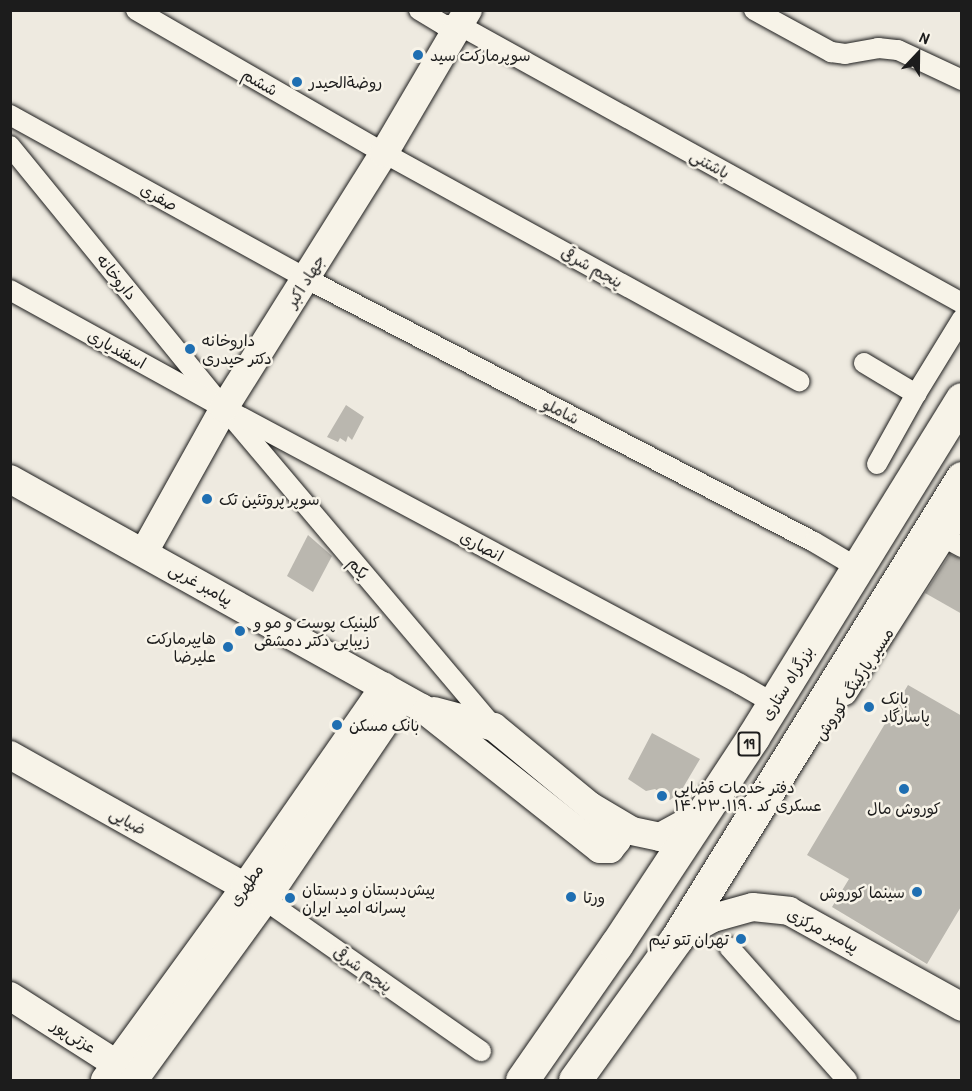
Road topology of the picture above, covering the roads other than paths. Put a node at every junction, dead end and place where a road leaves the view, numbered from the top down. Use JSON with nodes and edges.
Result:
{"nodes":[{"id":1,"x":136,"y":10,"type":"edge"},
{"id":2,"x":419,"y":10,"type":"edge"},
{"id":3,"x":754,"y":10,"type":"edge"},
{"id":4,"x":459,"y":15,"type":"edge"},
{"id":5,"x":962,"y":80,"type":"edge"},
{"id":6,"x":10,"y":115,"type":"edge"},
{"id":7,"x":10,"y":146,"type":"edge"},
{"id":8,"x":384,"y":153,"type":"junction"},
{"id":9,"x":307,"y":279,"type":"junction"},
{"id":10,"x":10,"y":290,"type":"edge"},
{"id":11,"x":962,"y":303,"type":"edge"},
{"id":12,"x":962,"y":319,"type":"edge"},
{"id":13,"x":864,"y":363,"type":"dead end"},
{"id":14,"x":800,"y":381,"type":"dead end"},
{"id":15,"x":916,"y":394,"type":"junction"},
{"id":16,"x":962,"y":399,"type":"edge"},
{"id":17,"x":224,"y":408,"type":"junction"},
{"id":18,"x":878,"y":464,"type":"dead end"},
{"id":19,"x":962,"y":478,"type":"edge"},
{"id":20,"x":10,"y":479,"type":"edge"},
{"id":21,"x":962,"y":512,"type":"edge"},
{"id":22,"x":953,"y":543,"type":"edge"},
{"id":23,"x":144,"y":552,"type":"junction"},
{"id":24,"x":858,"y":568,"type":"junction"},
{"id":25,"x":402,"y":698,"type":"junction"},
{"id":26,"x":774,"y":704,"type":"junction"},
{"id":27,"x":494,"y":727,"type":"junction"},
{"id":28,"x":10,"y":756,"type":"edge"},
{"id":29,"x":590,"y":806,"type":"junction"},
{"id":30,"x":702,"y":814,"type":"junction"},
{"id":31,"x":735,"y":846,"type":"junction"},
{"id":32,"x":255,"y":893,"type":"junction"},
{"id":33,"x":677,"y":938,"type":"junction"},
{"id":34,"x":729,"y":947,"type":"dead end"},
{"id":35,"x":10,"y":996,"type":"edge"},
{"id":36,"x":631,"y":1003,"type":"junction"},
{"id":37,"x":962,"y":1007,"type":"edge"},
{"id":38,"x":482,"y":1051,"type":"dead end"},
{"id":39,"x":127,"y":1076,"type":"edge"},
{"id":40,"x":522,"y":1080,"type":"edge"},
{"id":41,"x":575,"y":1080,"type":"edge"},
{"id":42,"x":602,"y":1080,"type":"edge"},
{"id":43,"x":847,"y":1080,"type":"edge"}],
"edges":[{"from":1,"to":8,"type":"street","name":"ششم"},
{"from":2,"to":4,"type":"street","name":"باشتنی"},
{"from":3,"to":5,"type":"street"},
{"from":4,"to":8,"type":"street","name":"جهاد اکبر"},
{"from":4,"to":11,"type":"street","name":"باشتنی"},
{"from":6,"to":9,"type":"street","name":"صفری"},
{"from":7,"to":17,"type":"street","name":"داروخانه"},
{"from":8,"to":9,"type":"street","name":"جهاد اکبر"},
{"from":8,"to":14,"type":"street","name":"پنجم شرقی"},
{"from":9,"to":17,"type":"street","name":"جهاد اکبر"},
{"from":9,"to":24,"type":"street","name":"شاملو"},
{"from":10,"to":17,"type":"street","name":"اسفندیاری"},
{"from":12,"to":15,"type":"street"},
{"from":13,"to":15,"type":"street"},
{"from":15,"to":18,"type":"street"},
{"from":16,"to":24,"type":"highway","name":"بزرگراه ستاری","number":"19"},
{"from":17,"to":23,"type":"street","name":"جهاد اکبر"},
{"from":17,"to":26,"type":"street","name":"انصاری"},
{"from":17,"to":27,"type":"street","name":"یکم"},
{"from":19,"to":31,"type":"highway"},
{"from":20,"to":23,"type":"street","name":"پیامبر غربی"},
{"from":21,"to":22,"type":"street","name":"مسیر پارکینگ کوروش"},
{"from":22,"to":31,"type":"street","name":"مسیر پارکینگ کوروش"},
{"from":23,"to":25,"type":"street","name":"پیامبر غربی"},
{"from":24,"to":26,"type":"highway","name":"بزرگراه ستاری","number":"19"},
{"from":25,"to":27,"type":"street","name":"پیامبر غربی"},
{"from":25,"to":29,"type":"street","name":"پیامبر غربی"},
{"from":25,"to":32,"type":"street","name":"مطهری"},
{"from":26,"to":30,"type":"highway","name":"بزرگراه ستاری","number":"19"},
{"from":27,"to":29,"type":"street","name":"پیامبر غربی"},
{"from":28,"to":32,"type":"street","name":"ضیایی"},
{"from":29,"to":30,"type":"street","name":"پیامبر غربی"},
{"from":30,"to":40,"type":"highway","name":"بزرگراه ستاری","number":"19"},
{"from":31,"to":33,"type":"highway"},
{"from":32,"to":38,"type":"street","name":"پنجم شرقی"},
{"from":32,"to":39,"type":"street","name":"مطهری"},
{"from":33,"to":36,"type":"highway"},
{"from":33,"to":37,"type":"street","name":"پیامبر مرکزی"},
{"from":34,"to":43,"type":"street"},
{"from":35,"to":39,"type":"street","name":"عزتی‌پور"},
{"from":36,"to":41,"type":"highway"},
{"from":36,"to":42,"type":"highway"}]}
